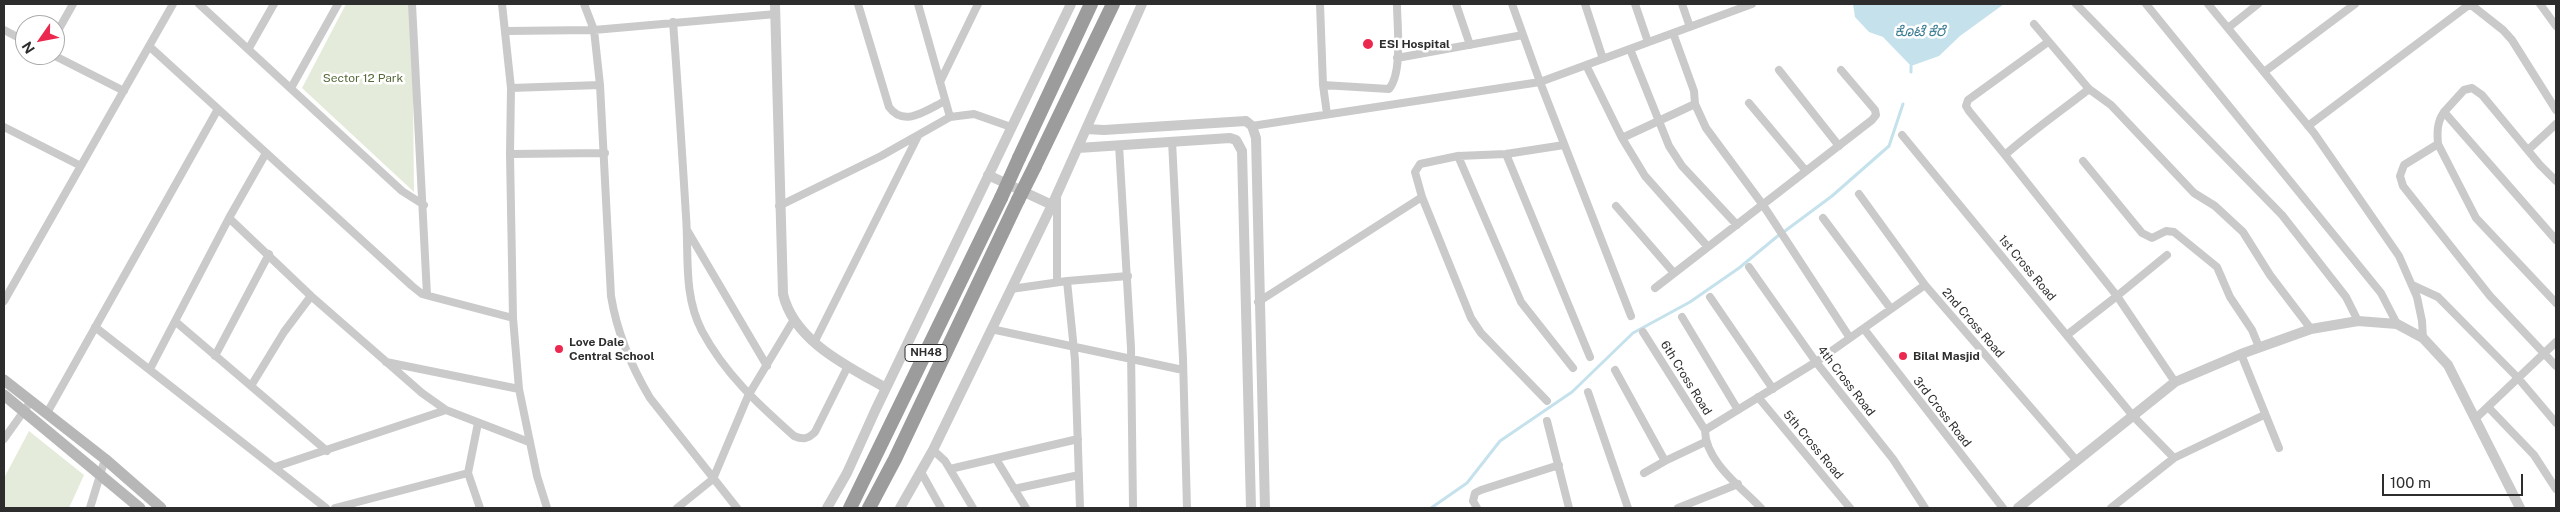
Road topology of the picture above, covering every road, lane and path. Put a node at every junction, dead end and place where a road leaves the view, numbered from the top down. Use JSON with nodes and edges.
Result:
{"nodes":[{"id":1,"x":73,"y":4,"type":"edge"},
{"id":2,"x":173,"y":4,"type":"edge"},
{"id":3,"x":200,"y":4,"type":"edge"},
{"id":4,"x":274,"y":4,"type":"edge"},
{"id":5,"x":338,"y":4,"type":"edge"},
{"id":6,"x":412,"y":4,"type":"edge"},
{"id":7,"x":502,"y":4,"type":"edge"},
{"id":8,"x":584,"y":4,"type":"edge"},
{"id":9,"x":858,"y":4,"type":"edge"},
{"id":10,"x":918,"y":4,"type":"edge"},
{"id":11,"x":978,"y":4,"type":"edge"},
{"id":12,"x":1071,"y":4,"type":"edge"},
{"id":13,"x":1091,"y":4,"type":"edge"},
{"id":14,"x":1113,"y":4,"type":"edge"},
{"id":15,"x":1142,"y":4,"type":"edge"},
{"id":16,"x":1320,"y":4,"type":"edge"},
{"id":17,"x":1397,"y":4,"type":"edge"},
{"id":18,"x":1456,"y":4,"type":"edge"},
{"id":19,"x":1512,"y":4,"type":"edge"},
{"id":20,"x":1585,"y":4,"type":"edge"},
{"id":21,"x":1635,"y":4,"type":"edge"},
{"id":22,"x":1682,"y":4,"type":"edge"},
{"id":23,"x":1752,"y":4,"type":"edge"},
{"id":24,"x":2076,"y":4,"type":"edge"},
{"id":25,"x":2146,"y":4,"type":"edge"},
{"id":26,"x":2208,"y":4,"type":"edge"},
{"id":27,"x":2258,"y":4,"type":"edge"},
{"id":28,"x":2355,"y":4,"type":"edge"},
{"id":29,"x":2470,"y":4,"type":"edge"},
{"id":30,"x":2540,"y":4,"type":"edge"},
{"id":31,"x":1731,"y":7,"type":"edge"},
{"id":32,"x":776,"y":9,"type":"edge"},
{"id":33,"x":65,"y":18,"type":"edge"},
{"id":34,"x":674,"y":22,"type":"junction"},
{"id":35,"x":2034,"y":24,"type":"dead end"},
{"id":36,"x":2556,"y":26,"type":"edge"},
{"id":37,"x":1690,"y":27,"type":"junction"},
{"id":38,"x":2228,"y":28,"type":"junction"},
{"id":39,"x":594,"y":30,"type":"junction"},
{"id":40,"x":506,"y":31,"type":"junction"},
{"id":41,"x":1674,"y":33,"type":"junction"},
{"id":42,"x":1522,"y":35,"type":"junction"},
{"id":43,"x":1648,"y":42,"type":"junction"},
{"id":44,"x":2048,"y":42,"type":"junction"},
{"id":45,"x":1470,"y":44,"type":"junction"},
{"id":46,"x":149,"y":46,"type":"junction"},
{"id":47,"x":249,"y":48,"type":"junction"},
{"id":48,"x":1630,"y":49,"type":"junction"},
{"id":49,"x":1397,"y":58,"type":"junction"},
{"id":50,"x":1603,"y":58,"type":"junction"},
{"id":51,"x":65,"y":62,"type":"edge"},
{"id":52,"x":1586,"y":65,"type":"junction"},
{"id":53,"x":1779,"y":70,"type":"dead end"},
{"id":54,"x":1841,"y":70,"type":"dead end"},
{"id":55,"x":2264,"y":72,"type":"junction"},
{"id":56,"x":940,"y":82,"type":"junction"},
{"id":57,"x":1540,"y":82,"type":"junction"},
{"id":58,"x":600,"y":85,"type":"junction"},
{"id":59,"x":1323,"y":85,"type":"junction"},
{"id":60,"x":291,"y":88,"type":"junction"},
{"id":61,"x":511,"y":88,"type":"junction"},
{"id":62,"x":2089,"y":89,"type":"junction"},
{"id":63,"x":124,"y":91,"type":"junction"},
{"id":64,"x":946,"y":101,"type":"junction"},
{"id":65,"x":1749,"y":103,"type":"dead end"},
{"id":66,"x":1695,"y":104,"type":"junction"},
{"id":67,"x":218,"y":109,"type":"junction"},
{"id":68,"x":2556,"y":110,"type":"edge"},
{"id":69,"x":2444,"y":112,"type":"junction"},
{"id":70,"x":1327,"y":114,"type":"junction"},
{"id":71,"x":950,"y":117,"type":"junction"},
{"id":72,"x":1660,"y":120,"type":"junction"},
{"id":73,"x":2556,"y":124,"type":"edge"},
{"id":74,"x":1252,"y":126,"type":"junction"},
{"id":75,"x":2308,"y":126,"type":"junction"},
{"id":76,"x":4,"y":127,"type":"edge"},
{"id":77,"x":1012,"y":127,"type":"junction"},
{"id":78,"x":1086,"y":129,"type":"junction"},
{"id":79,"x":1902,"y":135,"type":"dead end"},
{"id":80,"x":918,"y":136,"type":"junction"},
{"id":81,"x":1622,"y":138,"type":"junction"},
{"id":82,"x":1172,"y":141,"type":"junction"},
{"id":83,"x":2438,"y":144,"type":"junction"},
{"id":84,"x":1119,"y":145,"type":"junction"},
{"id":85,"x":1564,"y":145,"type":"junction"},
{"id":86,"x":1839,"y":146,"type":"junction"},
{"id":87,"x":1078,"y":148,"type":"junction"},
{"id":88,"x":2528,"y":150,"type":"junction"},
{"id":89,"x":605,"y":152,"type":"junction"},
{"id":90,"x":266,"y":153,"type":"junction"},
{"id":91,"x":510,"y":154,"type":"junction"},
{"id":92,"x":1506,"y":154,"type":"junction"},
{"id":93,"x":2005,"y":155,"type":"junction"},
{"id":94,"x":1458,"y":156,"type":"junction"},
{"id":95,"x":2083,"y":161,"type":"dead end"},
{"id":96,"x":81,"y":166,"type":"junction"},
{"id":97,"x":1806,"y":171,"type":"junction"},
{"id":98,"x":988,"y":175,"type":"junction"},
{"id":99,"x":2556,"y":181,"type":"edge"},
{"id":100,"x":1057,"y":194,"type":"junction"},
{"id":101,"x":1858,"y":194,"type":"dead end"},
{"id":102,"x":1422,"y":197,"type":"junction"},
{"id":103,"x":424,"y":205,"type":"junction"},
{"id":104,"x":1052,"y":205,"type":"junction"},
{"id":105,"x":1763,"y":205,"type":"junction"},
{"id":106,"x":779,"y":206,"type":"junction"},
{"id":107,"x":1616,"y":206,"type":"dead end"},
{"id":108,"x":229,"y":218,"type":"junction"},
{"id":109,"x":1823,"y":218,"type":"dead end"},
{"id":110,"x":1737,"y":225,"type":"junction"},
{"id":111,"x":687,"y":230,"type":"junction"},
{"id":112,"x":2556,"y":240,"type":"edge"},
{"id":113,"x":1708,"y":247,"type":"junction"},
{"id":114,"x":269,"y":254,"type":"junction"},
{"id":115,"x":2167,"y":255,"type":"dead end"},
{"id":116,"x":1749,"y":267,"type":"dead end"},
{"id":117,"x":1674,"y":273,"type":"junction"},
{"id":118,"x":1128,"y":276,"type":"junction"},
{"id":119,"x":1067,"y":281,"type":"junction"},
{"id":120,"x":1057,"y":282,"type":"junction"},
{"id":121,"x":1925,"y":285,"type":"junction"},
{"id":122,"x":2412,"y":285,"type":"junction"},
{"id":123,"x":1655,"y":288,"type":"dead end"},
{"id":124,"x":1011,"y":289,"type":"junction"},
{"id":125,"x":427,"y":295,"type":"junction"},
{"id":126,"x":311,"y":296,"type":"junction"},
{"id":127,"x":2117,"y":296,"type":"junction"},
{"id":128,"x":1710,"y":297,"type":"dead end"},
{"id":129,"x":4,"y":301,"type":"edge"},
{"id":130,"x":1258,"y":302,"type":"junction"},
{"id":131,"x":2556,"y":304,"type":"edge"},
{"id":132,"x":1891,"y":309,"type":"junction"},
{"id":133,"x":1631,"y":316,"type":"dead end"},
{"id":134,"x":513,"y":318,"type":"junction"},
{"id":135,"x":1682,"y":318,"type":"dead end"},
{"id":136,"x":2358,"y":321,"type":"junction"},
{"id":137,"x":176,"y":322,"type":"junction"},
{"id":138,"x":793,"y":322,"type":"junction"},
{"id":139,"x":2397,"y":324,"type":"junction"},
{"id":140,"x":95,"y":327,"type":"junction"},
{"id":141,"x":1864,"y":329,"type":"junction"},
{"id":142,"x":991,"y":330,"type":"junction"},
{"id":143,"x":2311,"y":330,"type":"junction"},
{"id":144,"x":1643,"y":332,"type":"dead end"},
{"id":145,"x":2067,"y":335,"type":"junction"},
{"id":146,"x":1850,"y":338,"type":"junction"},
{"id":147,"x":2423,"y":338,"type":"junction"},
{"id":148,"x":815,"y":341,"type":"junction"},
{"id":149,"x":2556,"y":342,"type":"edge"},
{"id":150,"x":1074,"y":347,"type":"junction"},
{"id":151,"x":2259,"y":347,"type":"junction"},
{"id":152,"x":2545,"y":353,"type":"junction"},
{"id":153,"x":2241,"y":354,"type":"junction"},
{"id":154,"x":215,"y":356,"type":"junction"},
{"id":155,"x":1590,"y":357,"type":"dead end"},
{"id":156,"x":1131,"y":360,"type":"junction"},
{"id":157,"x":386,"y":362,"type":"junction"},
{"id":158,"x":1816,"y":362,"type":"junction"},
{"id":159,"x":767,"y":366,"type":"junction"},
{"id":160,"x":848,"y":366,"type":"junction"},
{"id":161,"x":2556,"y":366,"type":"edge"},
{"id":162,"x":1573,"y":368,"type":"dead end"},
{"id":163,"x":150,"y":369,"type":"junction"},
{"id":164,"x":1183,"y":370,"type":"junction"},
{"id":165,"x":1615,"y":370,"type":"dead end"},
{"id":166,"x":2518,"y":378,"type":"junction"},
{"id":167,"x":4,"y":380,"type":"edge"},
{"id":168,"x":2175,"y":382,"type":"junction"},
{"id":169,"x":251,"y":386,"type":"junction"},
{"id":170,"x":886,"y":388,"type":"junction"},
{"id":171,"x":518,"y":389,"type":"junction"},
{"id":172,"x":1773,"y":389,"type":"junction"},
{"id":173,"x":1588,"y":392,"type":"dead end"},
{"id":174,"x":4,"y":395,"type":"edge"},
{"id":175,"x":748,"y":396,"type":"junction"},
{"id":176,"x":1758,"y":397,"type":"junction"},
{"id":177,"x":31,"y":401,"type":"junction"},
{"id":178,"x":1547,"y":401,"type":"dead end"},
{"id":179,"x":2488,"y":407,"type":"junction"},
{"id":180,"x":446,"y":410,"type":"junction"},
{"id":181,"x":1738,"y":410,"type":"junction"},
{"id":182,"x":24,"y":411,"type":"junction"},
{"id":183,"x":47,"y":413,"type":"junction"},
{"id":184,"x":2264,"y":415,"type":"junction"},
{"id":185,"x":2133,"y":416,"type":"junction"},
{"id":186,"x":2476,"y":418,"type":"junction"},
{"id":187,"x":1547,"y":421,"type":"dead end"},
{"id":188,"x":2556,"y":423,"type":"edge"},
{"id":189,"x":478,"y":424,"type":"junction"},
{"id":190,"x":1706,"y":430,"type":"junction"},
{"id":191,"x":4,"y":439,"type":"edge"},
{"id":192,"x":1078,"y":439,"type":"junction"},
{"id":193,"x":529,"y":442,"type":"junction"},
{"id":194,"x":1706,"y":442,"type":"junction"},
{"id":195,"x":2279,"y":448,"type":"dead end"},
{"id":196,"x":934,"y":450,"type":"junction"},
{"id":197,"x":327,"y":451,"type":"junction"},
{"id":198,"x":996,"y":458,"type":"junction"},
{"id":199,"x":2174,"y":458,"type":"junction"},
{"id":200,"x":105,"y":459,"type":"junction"},
{"id":201,"x":1665,"y":461,"type":"junction"},
{"id":202,"x":2077,"y":461,"type":"junction"},
{"id":203,"x":1559,"y":464,"type":"junction"},
{"id":204,"x":275,"y":468,"type":"junction"},
{"id":205,"x":950,"y":469,"type":"junction"},
{"id":206,"x":921,"y":472,"type":"junction"},
{"id":207,"x":1644,"y":472,"type":"dead end"},
{"id":208,"x":468,"y":473,"type":"junction"},
{"id":209,"x":100,"y":476,"type":"junction"},
{"id":210,"x":1079,"y":476,"type":"junction"},
{"id":211,"x":713,"y":479,"type":"junction"},
{"id":212,"x":1738,"y":484,"type":"junction"},
{"id":213,"x":1014,"y":489,"type":"junction"},
{"id":214,"x":2556,"y":489,"type":"edge"},
{"id":215,"x":158,"y":507,"type":"edge"},
{"id":216,"x":90,"y":508,"type":"edge"},
{"id":217,"x":140,"y":508,"type":"edge"},
{"id":218,"x":326,"y":508,"type":"edge"},
{"id":219,"x":335,"y":508,"type":"edge"},
{"id":220,"x":480,"y":508,"type":"edge"},
{"id":221,"x":547,"y":508,"type":"edge"},
{"id":222,"x":677,"y":508,"type":"edge"},
{"id":223,"x":737,"y":508,"type":"edge"},
{"id":224,"x":827,"y":508,"type":"edge"},
{"id":225,"x":850,"y":508,"type":"edge"},
{"id":226,"x":869,"y":508,"type":"edge"},
{"id":227,"x":900,"y":508,"type":"edge"},
{"id":228,"x":941,"y":508,"type":"edge"},
{"id":229,"x":973,"y":508,"type":"edge"},
{"id":230,"x":1026,"y":508,"type":"edge"},
{"id":231,"x":1080,"y":508,"type":"edge"},
{"id":232,"x":1133,"y":508,"type":"edge"},
{"id":233,"x":1187,"y":508,"type":"edge"},
{"id":234,"x":1251,"y":508,"type":"edge"},
{"id":235,"x":1265,"y":508,"type":"edge"},
{"id":236,"x":1477,"y":508,"type":"edge"},
{"id":237,"x":1569,"y":508,"type":"edge"},
{"id":238,"x":1628,"y":508,"type":"edge"},
{"id":239,"x":1678,"y":508,"type":"edge"},
{"id":240,"x":1761,"y":508,"type":"edge"},
{"id":241,"x":1850,"y":508,"type":"edge"},
{"id":242,"x":1925,"y":508,"type":"edge"},
{"id":243,"x":2003,"y":508,"type":"edge"},
{"id":244,"x":2018,"y":508,"type":"edge"},
{"id":245,"x":2110,"y":508,"type":"edge"},
{"id":246,"x":2520,"y":508,"type":"edge"}],
"edges":[{"from":1,"to":33,"type":"street"},
{"from":2,"to":46,"type":"street"},
{"from":3,"to":47,"type":"street"},
{"from":4,"to":47,"type":"street"},
{"from":5,"to":60,"type":"street"},
{"from":6,"to":103,"type":"street"},
{"from":7,"to":40,"type":"street"},
{"from":8,"to":39,"type":"street"},
{"from":9,"to":64,"type":"street"},
{"from":10,"to":56,"type":"street"},
{"from":11,"to":56,"type":"street"},
{"from":12,"to":77,"type":"street"},
{"from":13,"to":225,"type":"highway","number":"NH48","bridge":true},
{"from":14,"to":226,"type":"highway","number":"NH48","bridge":true},
{"from":15,"to":78,"type":"street"},
{"from":16,"to":59,"type":"street"},
{"from":17,"to":49,"type":"street"},
{"from":18,"to":45,"type":"street"},
{"from":19,"to":42,"type":"street"},
{"from":20,"to":50,"type":"street"},
{"from":21,"to":43,"type":"street"},
{"from":22,"to":37,"type":"street"},
{"from":23,"to":31,"type":"street"},
{"from":24,"to":136,"type":"street"},
{"from":25,"to":139,"type":"street"},
{"from":26,"to":38,"type":"street"},
{"from":27,"to":38,"type":"street"},
{"from":28,"to":55,"type":"street"},
{"from":29,"to":68,"type":"street"},
{"from":29,"to":75,"type":"street"},
{"from":30,"to":36,"type":"street"},
{"from":31,"to":37,"type":"street"},
{"from":32,"to":34,"type":"street"},
{"from":32,"to":106,"type":"street"},
{"from":34,"to":39,"type":"street"},
{"from":34,"to":111,"type":"street"},
{"from":35,"to":44,"type":"street"},
{"from":37,"to":41,"type":"street"},
{"from":38,"to":55,"type":"street"},
{"from":39,"to":40,"type":"street"},
{"from":39,"to":58,"type":"street"},
{"from":40,"to":61,"type":"street"},
{"from":41,"to":43,"type":"street"},
{"from":41,"to":66,"type":"street"},
{"from":42,"to":45,"type":"street"},
{"from":42,"to":57,"type":"street"},
{"from":43,"to":48,"type":"street"},
{"from":44,"to":62,"type":"street"},
{"from":44,"to":93,"type":"street"},
{"from":45,"to":49,"type":"street"},
{"from":46,"to":63,"type":"street"},
{"from":46,"to":67,"type":"street"},
{"from":47,"to":60,"type":"street"},
{"from":48,"to":50,"type":"street"},
{"from":48,"to":72,"type":"street"},
{"from":49,"to":59,"type":"street"},
{"from":50,"to":52,"type":"street"},
{"from":51,"to":63,"type":"street"},
{"from":52,"to":57,"type":"street"},
{"from":52,"to":81,"type":"street"},
{"from":53,"to":86,"type":"street"},
{"from":54,"to":86,"type":"street"},
{"from":55,"to":75,"type":"street"},
{"from":56,"to":64,"type":"street"},
{"from":57,"to":70,"type":"street"},
{"from":57,"to":85,"type":"street"},
{"from":58,"to":61,"type":"street"},
{"from":58,"to":89,"type":"street"},
{"from":59,"to":70,"type":"street"},
{"from":60,"to":103,"type":"street"},
{"from":61,"to":91,"type":"street"},
{"from":62,"to":93,"type":"street"},
{"from":62,"to":143,"type":"street"},
{"from":63,"to":96,"type":"street"},
{"from":64,"to":71,"type":"street"},
{"from":65,"to":97,"type":"street"},
{"from":66,"to":72,"type":"street"},
{"from":66,"to":105,"type":"street"},
{"from":67,"to":90,"type":"street"},
{"from":67,"to":140,"type":"street"},
{"from":69,"to":83,"type":"street"},
{"from":69,"to":88,"type":"street"},
{"from":69,"to":112,"type":"street"},
{"from":70,"to":74,"type":"street"},
{"from":71,"to":77,"type":"street"},
{"from":71,"to":80,"type":"street"},
{"from":72,"to":81,"type":"street"},
{"from":72,"to":110,"type":"street"},
{"from":73,"to":88,"type":"street"},
{"from":74,"to":78,"type":"street"},
{"from":74,"to":130,"type":"street"},
{"from":75,"to":122,"type":"street"},
{"from":76,"to":96,"type":"street"},
{"from":77,"to":98,"type":"street"},
{"from":78,"to":87,"type":"street"},
{"from":79,"to":145,"type":"street","name":"1st Cross Road"},
{"from":80,"to":106,"type":"street"},
{"from":80,"to":148,"type":"street"},
{"from":81,"to":113,"type":"street"},
{"from":82,"to":84,"type":"street"},
{"from":82,"to":164,"type":"street"},
{"from":82,"to":234,"type":"street"},
{"from":83,"to":131,"type":"street"},
{"from":83,"to":152,"type":"street"},
{"from":84,"to":87,"type":"street"},
{"from":84,"to":118,"type":"street"},
{"from":85,"to":92,"type":"street"},
{"from":85,"to":133,"type":"street"},
{"from":86,"to":97,"type":"street"},
{"from":87,"to":100,"type":"street"},
{"from":88,"to":99,"type":"street"},
{"from":89,"to":91,"type":"street"},
{"from":89,"to":211,"type":"street"},
{"from":90,"to":108,"type":"street"},
{"from":90,"to":125,"type":"street"},
{"from":91,"to":134,"type":"street"},
{"from":92,"to":94,"type":"street"},
{"from":92,"to":155,"type":"street"},
{"from":93,"to":127,"type":"street"},
{"from":94,"to":102,"type":"street"},
{"from":94,"to":162,"type":"street"},
{"from":95,"to":151,"type":"street"},
{"from":96,"to":129,"type":"street"},
{"from":97,"to":105,"type":"street"},
{"from":98,"to":104,"type":"street"},
{"from":98,"to":170,"type":"street"},
{"from":100,"to":104,"type":"street"},
{"from":100,"to":120,"type":"street"},
{"from":101,"to":121,"type":"street","name":"2nd Cross Road"},
{"from":102,"to":130,"type":"street"},
{"from":102,"to":178,"type":"street"},
{"from":103,"to":125,"type":"street"},
{"from":104,"to":124,"type":"street"},
{"from":105,"to":110,"type":"street"},
{"from":105,"to":146,"type":"street"},
{"from":106,"to":138,"type":"street"},
{"from":107,"to":117,"type":"street"},
{"from":108,"to":114,"type":"street"},
{"from":108,"to":137,"type":"street"},
{"from":109,"to":132,"type":"street"},
{"from":110,"to":113,"type":"street"},
{"from":111,"to":159,"type":"street"},
{"from":111,"to":175,"type":"street"},
{"from":113,"to":117,"type":"street"},
{"from":114,"to":126,"type":"street"},
{"from":114,"to":154,"type":"street"},
{"from":115,"to":127,"type":"street"},
{"from":116,"to":158,"type":"street","name":"4th Cross Road"},
{"from":117,"to":123,"type":"street"},
{"from":118,"to":119,"type":"street"},
{"from":118,"to":156,"type":"street"},
{"from":119,"to":120,"type":"street"},
{"from":119,"to":150,"type":"street"},
{"from":120,"to":124,"type":"street"},
{"from":121,"to":132,"type":"street"},
{"from":121,"to":202,"type":"street","name":"2nd Cross Road"},
{"from":122,"to":147,"type":"street"},
{"from":122,"to":166,"type":"street"},
{"from":124,"to":142,"type":"street"},
{"from":125,"to":134,"type":"street"},
{"from":126,"to":157,"type":"street"},
{"from":126,"to":169,"type":"street"},
{"from":127,"to":145,"type":"street"},
{"from":127,"to":168,"type":"street"},
{"from":128,"to":172,"type":"street"},
{"from":130,"to":235,"type":"street"},
{"from":132,"to":141,"type":"street"},
{"from":134,"to":171,"type":"street"},
{"from":135,"to":181,"type":"street"},
{"from":136,"to":139,"type":"street"},
{"from":136,"to":143,"type":"street"},
{"from":137,"to":154,"type":"street"},
{"from":137,"to":163,"type":"street"},
{"from":138,"to":148,"type":"street"},
{"from":138,"to":159,"type":"street"},
{"from":139,"to":147,"type":"street"},
{"from":140,"to":163,"type":"street"},
{"from":140,"to":183,"type":"street"},
{"from":141,"to":146,"type":"street"},
{"from":141,"to":243,"type":"street","name":"3rd Cross Road"},
{"from":142,"to":150,"type":"street"},
{"from":142,"to":196,"type":"street"},
{"from":143,"to":151,"type":"street"},
{"from":144,"to":190,"type":"street","name":"6th Cross Road"},
{"from":145,"to":185,"type":"street","name":"1st Cross Road"},
{"from":146,"to":158,"type":"street"},
{"from":147,"to":186,"type":"street"},
{"from":148,"to":160,"type":"street"},
{"from":149,"to":152,"type":"street"},
{"from":150,"to":156,"type":"street"},
{"from":150,"to":192,"type":"street"},
{"from":151,"to":153,"type":"street"},
{"from":152,"to":161,"type":"street"},
{"from":152,"to":166,"type":"street"},
{"from":153,"to":168,"type":"street"},
{"from":153,"to":184,"type":"street"},
{"from":154,"to":169,"type":"street"},
{"from":156,"to":164,"type":"street"},
{"from":156,"to":232,"type":"street"},
{"from":157,"to":171,"type":"street"},
{"from":157,"to":180,"type":"street"},
{"from":158,"to":172,"type":"street"},
{"from":158,"to":242,"type":"street","name":"4th Cross Road"},
{"from":159,"to":175,"type":"street"},
{"from":160,"to":170,"type":"street"},
{"from":160,"to":175,"type":"street"},
{"from":163,"to":204,"type":"street"},
{"from":164,"to":233,"type":"street"},
{"from":165,"to":201,"type":"street"},
{"from":166,"to":179,"type":"street"},
{"from":166,"to":188,"type":"street"},
{"from":167,"to":177,"type":"main road"},
{"from":168,"to":185,"type":"street"},
{"from":169,"to":197,"type":"street"},
{"from":170,"to":224,"type":"street"},
{"from":171,"to":193,"type":"street"},
{"from":172,"to":176,"type":"street"},
{"from":173,"to":238,"type":"street"},
{"from":174,"to":182,"type":"main road"},
{"from":175,"to":211,"type":"street"},
{"from":176,"to":181,"type":"street"},
{"from":176,"to":241,"type":"street","name":"5th Cross Road"},
{"from":177,"to":182,"type":"street"},
{"from":177,"to":183,"type":"main road"},
{"from":179,"to":186,"type":"street"},
{"from":179,"to":214,"type":"street"},
{"from":180,"to":189,"type":"street"},
{"from":180,"to":197,"type":"street"},
{"from":181,"to":190,"type":"street"},
{"from":182,"to":191,"type":"street"},
{"from":182,"to":209,"type":"main road"},
{"from":183,"to":200,"type":"main road"},
{"from":184,"to":195,"type":"street"},
{"from":184,"to":199,"type":"street"},
{"from":185,"to":199,"type":"street","name":"1st Cross Road"},
{"from":185,"to":202,"type":"street"},
{"from":186,"to":246,"type":"street"},
{"from":187,"to":203,"type":"street"},
{"from":189,"to":193,"type":"street"},
{"from":189,"to":208,"type":"street"},
{"from":190,"to":194,"type":"street","name":"6th Cross Road"},
{"from":192,"to":198,"type":"street"},
{"from":192,"to":210,"type":"street"},
{"from":193,"to":221,"type":"street"},
{"from":194,"to":201,"type":"street"},
{"from":194,"to":212,"type":"street"},
{"from":196,"to":205,"type":"street"},
{"from":196,"to":206,"type":"street"},
{"from":197,"to":204,"type":"street"},
{"from":198,"to":205,"type":"street"},
{"from":198,"to":213,"type":"street"},
{"from":199,"to":245,"type":"street"},
{"from":200,"to":209,"type":"street"},
{"from":200,"to":215,"type":"main road"},
{"from":201,"to":207,"type":"street"},
{"from":202,"to":244,"type":"street"},
{"from":203,"to":236,"type":"street"},
{"from":203,"to":237,"type":"street"},
{"from":204,"to":218,"type":"street"},
{"from":205,"to":229,"type":"street"},
{"from":206,"to":227,"type":"street"},
{"from":206,"to":228,"type":"street"},
{"from":208,"to":219,"type":"street"},
{"from":208,"to":220,"type":"street"},
{"from":209,"to":216,"type":"street"},
{"from":209,"to":217,"type":"main road"},
{"from":210,"to":213,"type":"street"},
{"from":210,"to":231,"type":"street"},
{"from":211,"to":222,"type":"street"},
{"from":211,"to":223,"type":"street"},
{"from":212,"to":239,"type":"street"},
{"from":212,"to":240,"type":"street"},
{"from":213,"to":230,"type":"street"}]}
